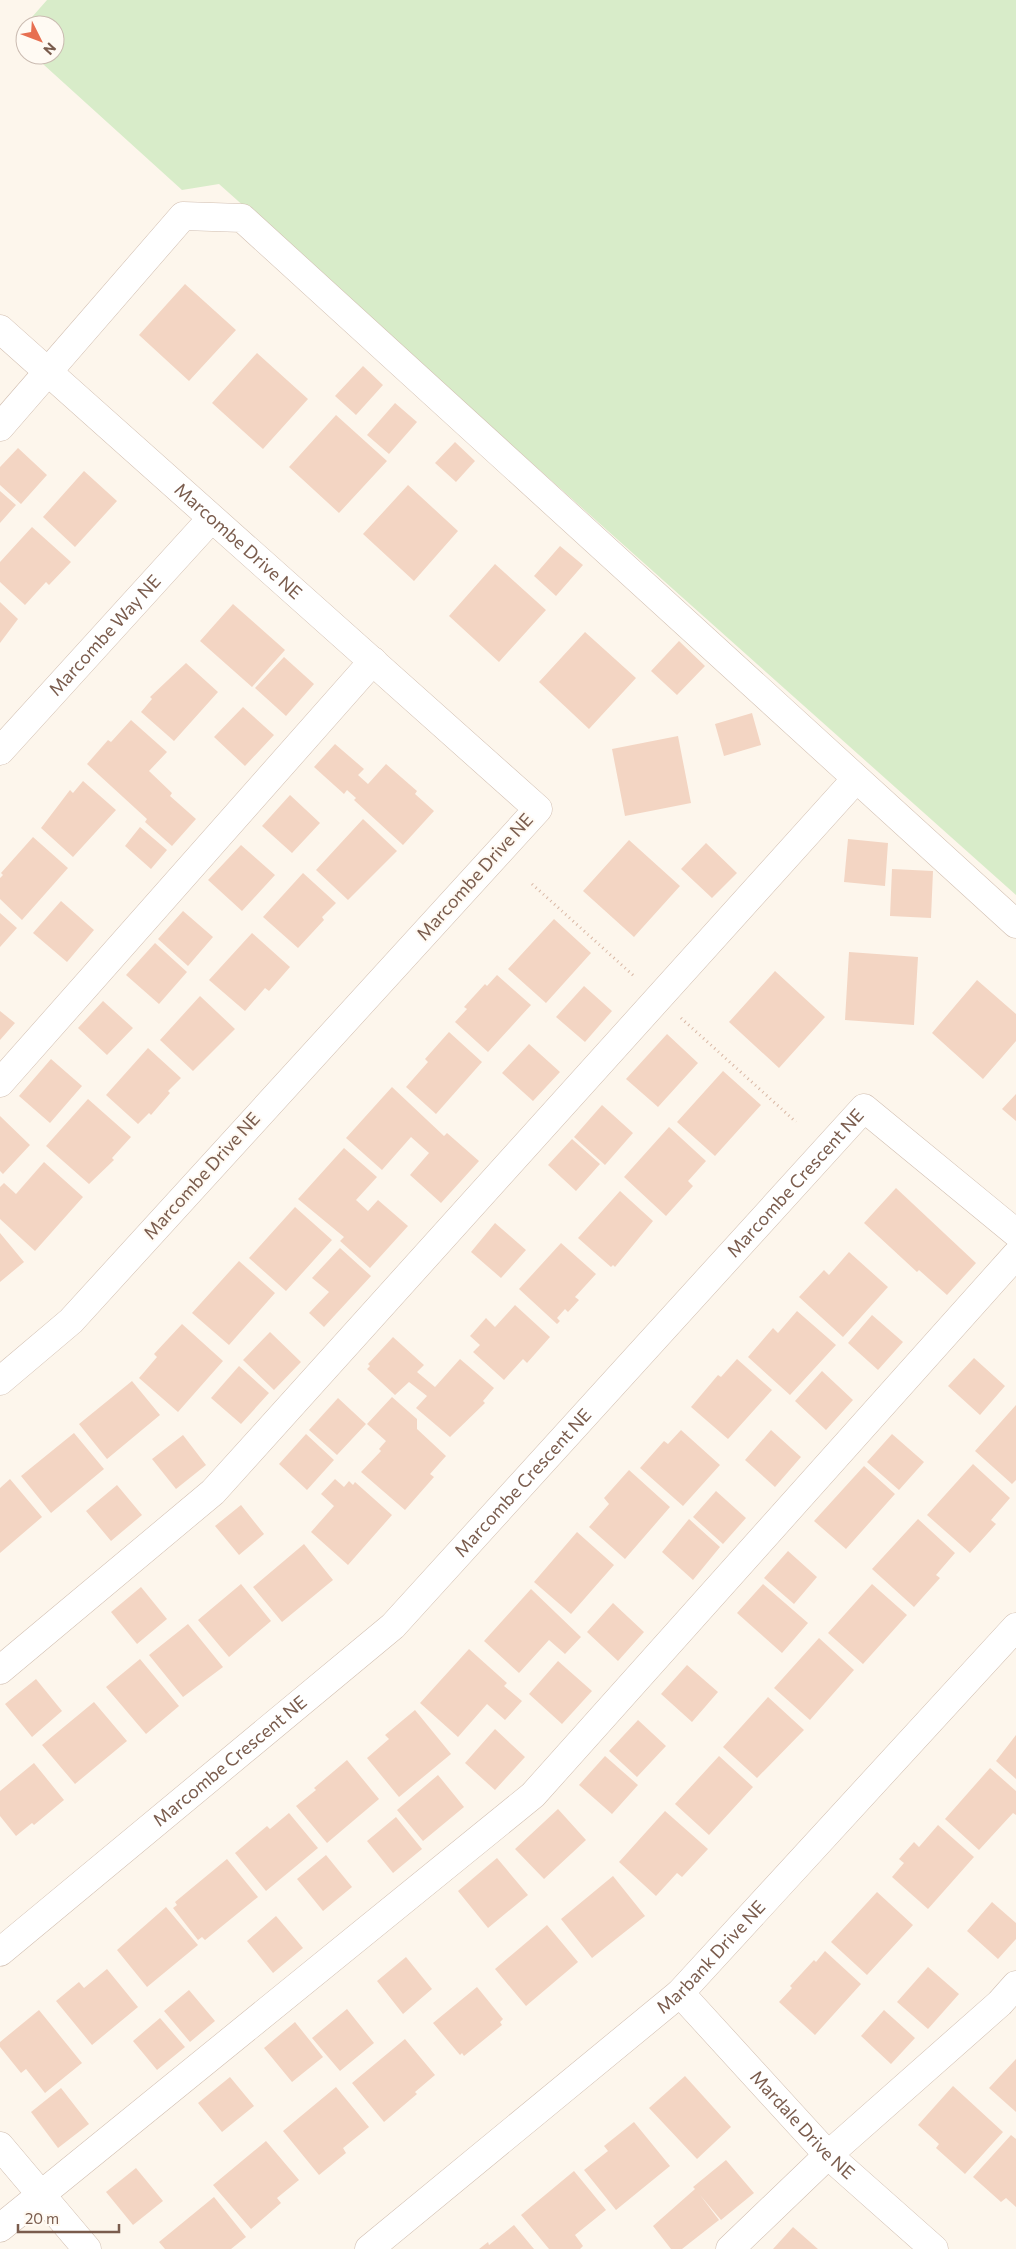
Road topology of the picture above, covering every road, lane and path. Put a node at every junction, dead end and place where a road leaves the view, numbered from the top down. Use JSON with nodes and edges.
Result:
{"nodes":[{"id":1,"x":0,"y":329,"type":"edge"},
{"id":2,"x":48,"y":371,"type":"junction"},
{"id":3,"x":0,"y":426,"type":"edge"},
{"id":4,"x":210,"y":519,"type":"junction"},
{"id":5,"x":373,"y":660,"type":"junction"},
{"id":6,"x":0,"y":751,"type":"edge"},
{"id":7,"x":856,"y":779,"type":"junction"},
{"id":8,"x":532,"y":884,"type":"dead end"},
{"id":9,"x":1016,"y":924,"type":"edge"},
{"id":10,"x":640,"y":981,"type":"dead end"},
{"id":11,"x":679,"y":1016,"type":"dead end"},
{"id":12,"x":0,"y":1083,"type":"edge"},
{"id":13,"x":796,"y":1122,"type":"dead end"},
{"id":14,"x":1016,"y":1233,"type":"edge"},
{"id":15,"x":1016,"y":1255,"type":"edge"},
{"id":16,"x":0,"y":1381,"type":"edge"},
{"id":17,"x":1016,"y":1627,"type":"edge"},
{"id":18,"x":0,"y":1670,"type":"edge"},
{"id":19,"x":0,"y":1952,"type":"edge"},
{"id":20,"x":680,"y":1993,"type":"junction"},
{"id":21,"x":1011,"y":2002,"type":"edge"},
{"id":22,"x":0,"y":2146,"type":"edge"},
{"id":23,"x":828,"y":2155,"type":"junction"},
{"id":24,"x":42,"y":2194,"type":"junction"},
{"id":25,"x":0,"y":2228,"type":"edge"},
{"id":26,"x":87,"y":2249,"type":"edge"},
{"id":27,"x":369,"y":2249,"type":"edge"},
{"id":28,"x":730,"y":2249,"type":"edge"},
{"id":29,"x":934,"y":2249,"type":"edge"}],
"edges":[{"from":1,"to":2,"type":"street","name":"Marcombe Drive NE"},
{"from":2,"to":3,"type":"street"},
{"from":2,"to":4,"type":"street","name":"Marcombe Drive NE"},
{"from":2,"to":7,"type":"street"},
{"from":4,"to":5,"type":"street","name":"Marcombe Drive NE"},
{"from":4,"to":6,"type":"street","name":"Marcombe Way NE"},
{"from":5,"to":12,"type":"street"},
{"from":5,"to":16,"type":"street","name":"Marcombe Drive NE"},
{"from":7,"to":9,"type":"street"},
{"from":7,"to":18,"type":"street"},
{"from":8,"to":10,"type":"path"},
{"from":11,"to":13,"type":"path"},
{"from":14,"to":19,"type":"street","name":"Marcombe Crescent NE"},
{"from":15,"to":24,"type":"street"},
{"from":17,"to":20,"type":"street","name":"Marbank Drive NE"},
{"from":20,"to":23,"type":"street","name":"Mardale Drive NE"},
{"from":20,"to":27,"type":"street","name":"Marbank Drive NE"},
{"from":21,"to":23,"type":"street"},
{"from":22,"to":24,"type":"street"},
{"from":23,"to":28,"type":"street"},
{"from":23,"to":29,"type":"street","name":"Mardale Drive NE"},
{"from":24,"to":25,"type":"street"},
{"from":24,"to":26,"type":"street"}]}
